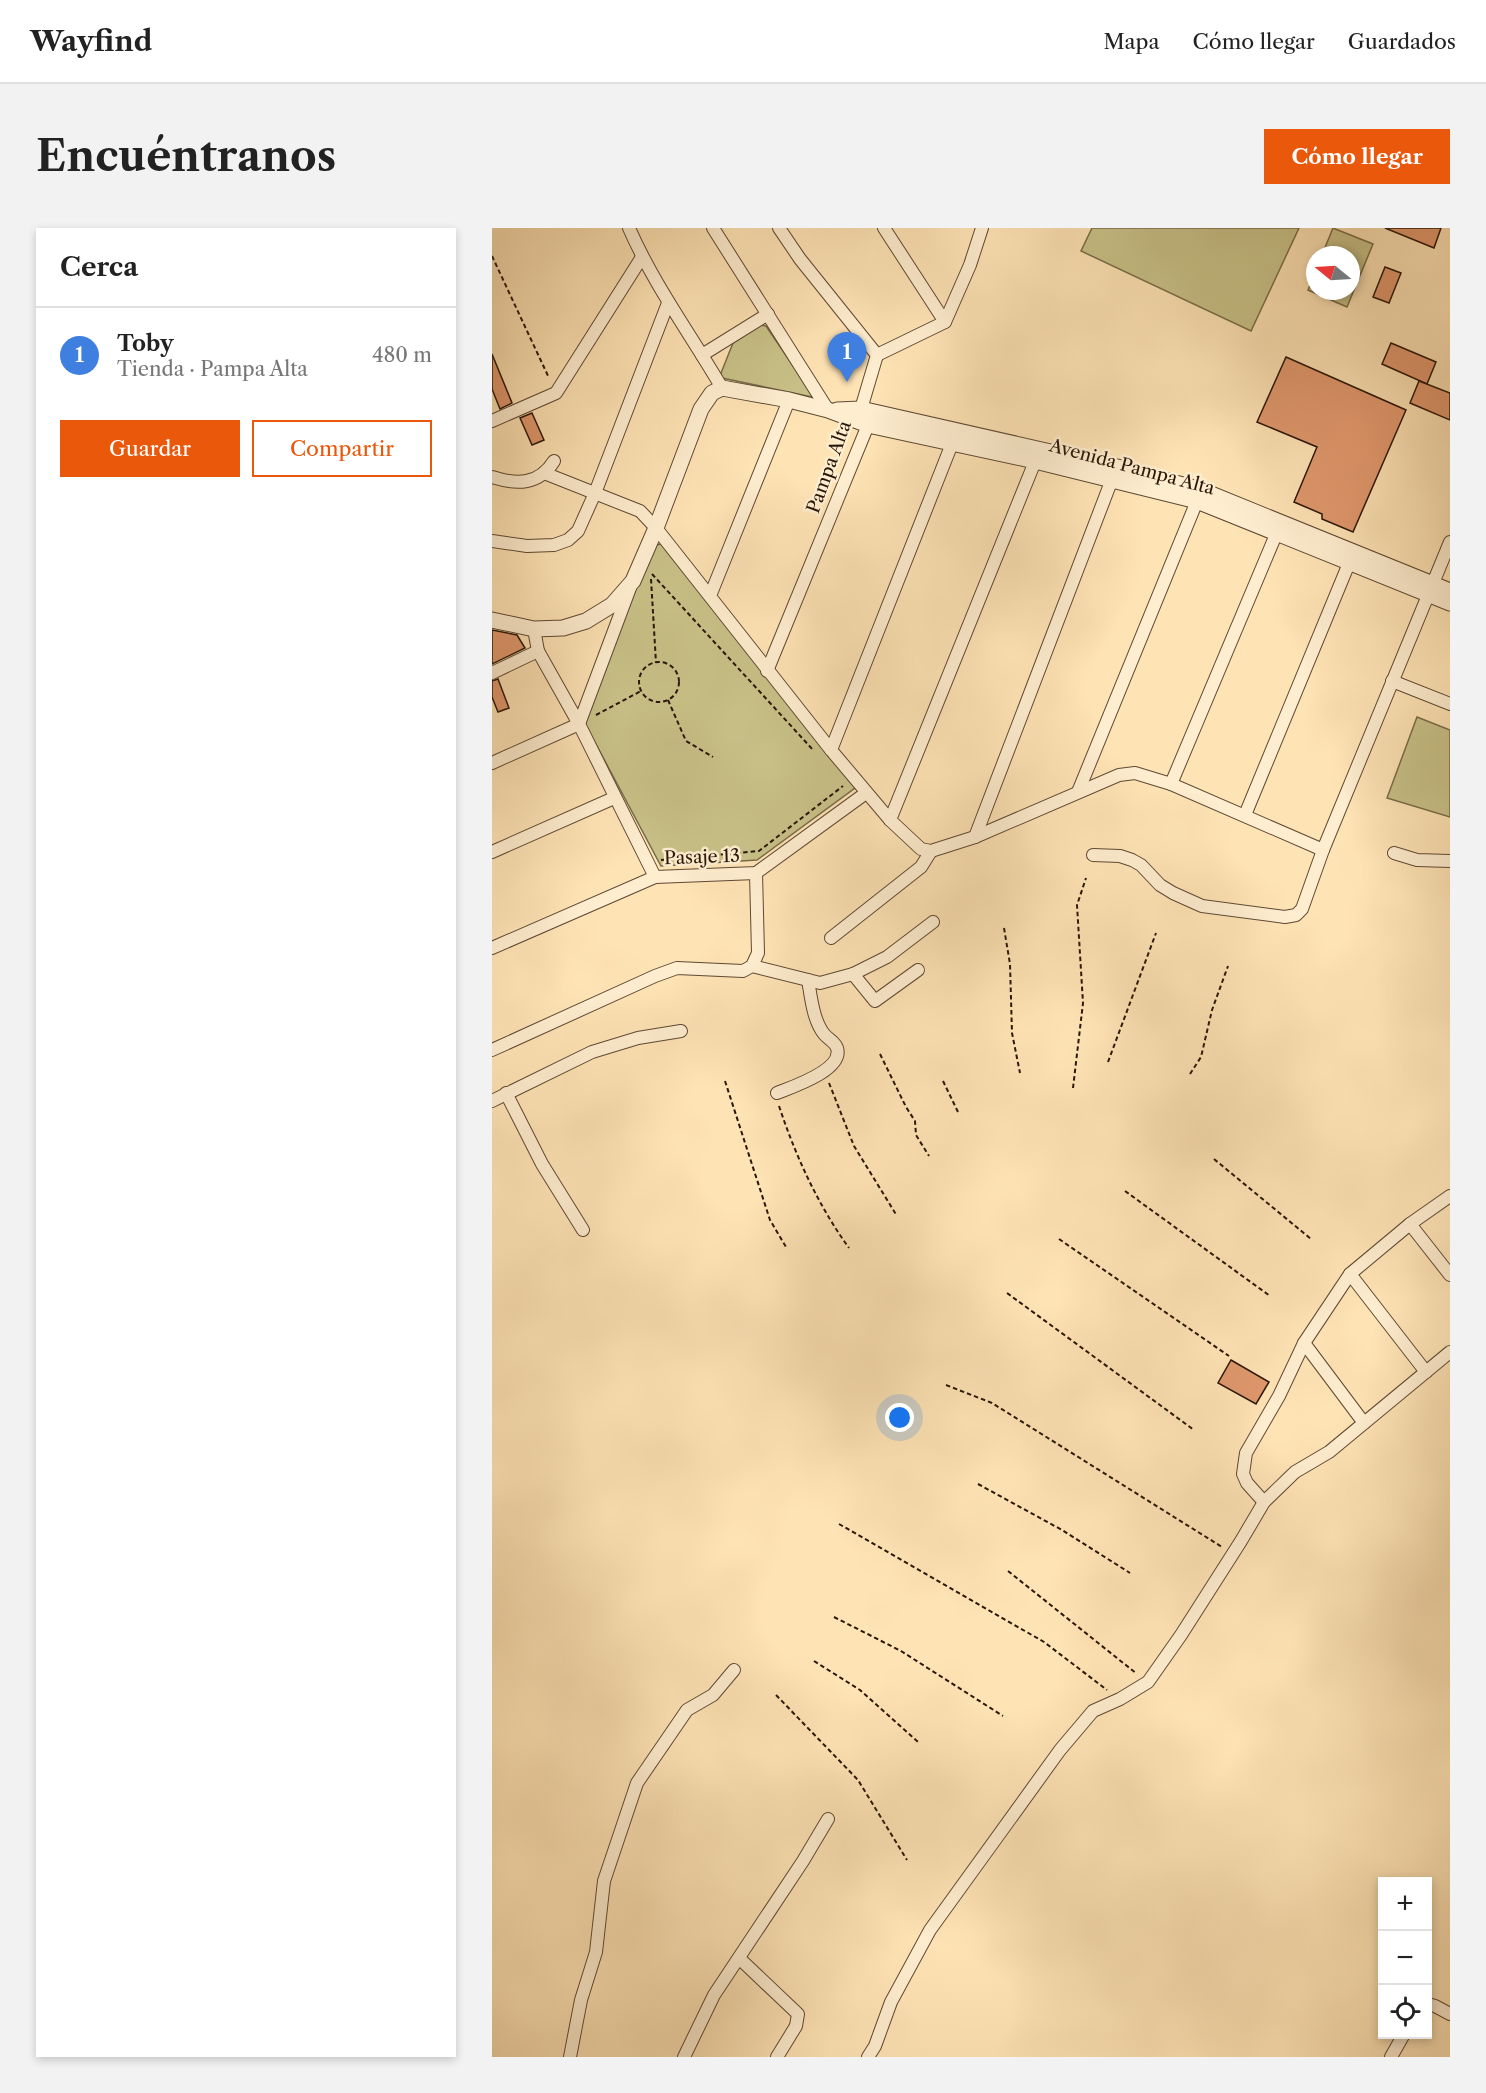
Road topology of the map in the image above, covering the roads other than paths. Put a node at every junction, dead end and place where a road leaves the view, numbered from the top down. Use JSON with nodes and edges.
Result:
{"nodes":[{"id":1,"x":629,"y":228,"type":"edge"},
{"id":2,"x":713,"y":228,"type":"edge"},
{"id":3,"x":779,"y":228,"type":"edge"},
{"id":4,"x":884,"y":228,"type":"edge"},
{"id":5,"x":982,"y":228,"type":"edge"},
{"id":6,"x":642,"y":257,"type":"junction"},
{"id":7,"x":668,"y":303,"type":"junction"},
{"id":8,"x":768,"y":314,"type":"junction"},
{"id":9,"x":945,"y":322,"type":"junction"},
{"id":10,"x":702,"y":355,"type":"junction"},
{"id":11,"x":877,"y":355,"type":"junction"},
{"id":12,"x":722,"y":388,"type":"junction"},
{"id":13,"x":789,"y":400,"type":"junction"},
{"id":14,"x":861,"y":409,"type":"junction"},
{"id":15,"x":828,"y":410,"type":"junction"},
{"id":16,"x":492,"y":421,"type":"edge"},
{"id":17,"x":868,"y":425,"type":"junction"},
{"id":18,"x":954,"y":437,"type":"junction"},
{"id":19,"x":1037,"y":456,"type":"junction"},
{"id":20,"x":554,"y":461,"type":"dead end"},
{"id":21,"x":544,"y":473,"type":"junction"},
{"id":22,"x":1114,"y":473,"type":"junction"},
{"id":23,"x":492,"y":477,"type":"edge"},
{"id":24,"x":595,"y":493,"type":"junction"},
{"id":25,"x":1197,"y":501,"type":"junction"},
{"id":26,"x":1279,"y":527,"type":"junction"},
{"id":27,"x":656,"y":528,"type":"junction"},
{"id":28,"x":492,"y":541,"type":"edge"},
{"id":29,"x":1450,"y":542,"type":"edge"},
{"id":30,"x":1352,"y":557,"type":"junction"},
{"id":31,"x":633,"y":581,"type":"junction"},
{"id":32,"x":1431,"y":589,"type":"junction"},
{"id":33,"x":1450,"y":591,"type":"edge"},
{"id":34,"x":710,"y":596,"type":"junction"},
{"id":35,"x":1450,"y":603,"type":"edge"},
{"id":36,"x":492,"y":620,"type":"edge"},
{"id":37,"x":534,"y":628,"type":"junction"},
{"id":38,"x":538,"y":651,"type":"junction"},
{"id":39,"x":767,"y":671,"type":"junction"},
{"id":40,"x":492,"y":672,"type":"edge"},
{"id":41,"x":1392,"y":681,"type":"junction"},
{"id":42,"x":1450,"y":704,"type":"edge"},
{"id":43,"x":584,"y":722,"type":"junction"},
{"id":44,"x":831,"y":750,"type":"junction"},
{"id":45,"x":492,"y":763,"type":"edge"},
{"id":46,"x":1171,"y":784,"type":"junction"},
{"id":47,"x":1078,"y":792,"type":"junction"},
{"id":48,"x":866,"y":793,"type":"junction"},
{"id":49,"x":614,"y":798,"type":"junction"},
{"id":50,"x":1245,"y":815,"type":"junction"},
{"id":51,"x":890,"y":820,"type":"junction"},
{"id":52,"x":975,"y":837,"type":"junction"},
{"id":53,"x":1323,"y":850,"type":"junction"},
{"id":54,"x":492,"y":852,"type":"edge"},
{"id":55,"x":931,"y":852,"type":"junction"},
{"id":56,"x":1394,"y":853,"type":"dead end"},
{"id":57,"x":1093,"y":855,"type":"dead end"},
{"id":58,"x":1450,"y":861,"type":"edge"},
{"id":59,"x":756,"y":873,"type":"junction"},
{"id":60,"x":655,"y":877,"type":"junction"},
{"id":61,"x":933,"y":922,"type":"dead end"},
{"id":62,"x":831,"y":938,"type":"dead end"},
{"id":63,"x":492,"y":948,"type":"edge"},
{"id":64,"x":752,"y":966,"type":"junction"},
{"id":65,"x":918,"y":970,"type":"dead end"},
{"id":66,"x":853,"y":974,"type":"junction"},
{"id":67,"x":808,"y":980,"type":"junction"},
{"id":68,"x":681,"y":1031,"type":"dead end"},
{"id":69,"x":492,"y":1050,"type":"edge"},
{"id":70,"x":506,"y":1092,"type":"junction"},
{"id":71,"x":777,"y":1093,"type":"road end"},
{"id":72,"x":492,"y":1101,"type":"edge"},
{"id":73,"x":1450,"y":1196,"type":"edge"},
{"id":74,"x":1410,"y":1224,"type":"junction"},
{"id":75,"x":583,"y":1230,"type":"dead end"},
{"id":76,"x":1350,"y":1274,"type":"junction"},
{"id":77,"x":1450,"y":1275,"type":"edge"},
{"id":78,"x":1304,"y":1343,"type":"junction"},
{"id":79,"x":1450,"y":1352,"type":"edge"},
{"id":80,"x":1426,"y":1372,"type":"junction"},
{"id":81,"x":1364,"y":1423,"type":"junction"},
{"id":82,"x":1264,"y":1502,"type":"junction"},
{"id":83,"x":734,"y":1670,"type":"dead end"},
{"id":84,"x":828,"y":1819,"type":"dead end"},
{"id":85,"x":740,"y":1958,"type":"junction"},
{"id":86,"x":1432,"y":2005,"type":"edge"},
{"id":87,"x":1450,"y":2014,"type":"edge"},
{"id":88,"x":1401,"y":2039,"type":"edge"},
{"id":89,"x":570,"y":2057,"type":"edge"},
{"id":90,"x":684,"y":2057,"type":"edge"},
{"id":91,"x":777,"y":2057,"type":"edge"},
{"id":92,"x":868,"y":2057,"type":"edge"},
{"id":93,"x":1391,"y":2057,"type":"edge"}],
"edges":[{"from":1,"to":6,"type":"street"},
{"from":2,"to":8,"type":"street"},
{"from":3,"to":11,"type":"street"},
{"from":4,"to":9,"type":"street"},
{"from":5,"to":9,"type":"street"},
{"from":6,"to":7,"type":"street"},
{"from":6,"to":16,"type":"street"},
{"from":7,"to":10,"type":"street"},
{"from":7,"to":24,"type":"street"},
{"from":8,"to":10,"type":"street"},
{"from":8,"to":15,"type":"street"},
{"from":9,"to":11,"type":"street"},
{"from":10,"to":12,"type":"street"},
{"from":11,"to":14,"type":"street","name":"Pampa Alta"},
{"from":12,"to":13,"type":"street","name":"Avenida Pampa Alta"},
{"from":12,"to":27,"type":"street"},
{"from":13,"to":15,"type":"street","name":"Avenida Pampa Alta"},
{"from":13,"to":34,"type":"street"},
{"from":14,"to":15,"type":"street","name":"Avenida Pampa Alta"},
{"from":14,"to":17,"type":"street","name":"Pampa Alta"},
{"from":14,"to":18,"type":"street","name":"Avenida Pampa Alta"},
{"from":15,"to":17,"type":"street","name":"Avenida Pampa Alta"},
{"from":17,"to":18,"type":"street","name":"Avenida Pampa Alta"},
{"from":17,"to":39,"type":"street","name":"Pampa Alta"},
{"from":18,"to":19,"type":"street","name":"Avenida Pampa Alta"},
{"from":18,"to":44,"type":"street"},
{"from":19,"to":22,"type":"street","name":"Avenida Pampa Alta"},
{"from":19,"to":51,"type":"street"},
{"from":20,"to":21,"type":"street"},
{"from":21,"to":23,"type":"street"},
{"from":21,"to":24,"type":"street"},
{"from":22,"to":25,"type":"street","name":"Avenida Pampa Alta"},
{"from":22,"to":26,"type":"street","name":"Avenida Pampa Alta"},
{"from":22,"to":52,"type":"street"},
{"from":24,"to":27,"type":"street"},
{"from":24,"to":28,"type":"street"},
{"from":25,"to":26,"type":"street","name":"Avenida Pampa Alta"},
{"from":25,"to":47,"type":"street"},
{"from":26,"to":30,"type":"street","name":"Avenida Pampa Alta"},
{"from":26,"to":46,"type":"street"},
{"from":27,"to":31,"type":"street"},
{"from":27,"to":34,"type":"street"},
{"from":29,"to":32,"type":"street"},
{"from":30,"to":32,"type":"street","name":"Avenida Pampa Alta"},
{"from":30,"to":50,"type":"street"},
{"from":31,"to":37,"type":"street"},
{"from":31,"to":43,"type":"street"},
{"from":32,"to":33,"type":"street","name":"Avenida Pampa Alta"},
{"from":32,"to":35,"type":"street","name":"Avenida Pampa Alta"},
{"from":32,"to":41,"type":"street"},
{"from":34,"to":39,"type":"street"},
{"from":36,"to":37,"type":"street"},
{"from":37,"to":38,"type":"street"},
{"from":38,"to":40,"type":"street"},
{"from":38,"to":43,"type":"street"},
{"from":39,"to":44,"type":"street"},
{"from":41,"to":42,"type":"street"},
{"from":41,"to":53,"type":"street"},
{"from":43,"to":45,"type":"street"},
{"from":43,"to":49,"type":"street"},
{"from":44,"to":48,"type":"street"},
{"from":46,"to":47,"type":"street"},
{"from":46,"to":50,"type":"street"},
{"from":47,"to":52,"type":"street"},
{"from":48,"to":51,"type":"street"},
{"from":48,"to":59,"type":"street","name":"Pasaje 13"},
{"from":49,"to":54,"type":"street"},
{"from":49,"to":60,"type":"street"},
{"from":50,"to":53,"type":"street"},
{"from":51,"to":55,"type":"street"},
{"from":52,"to":55,"type":"street"},
{"from":53,"to":57,"type":"street"},
{"from":55,"to":62,"type":"street"},
{"from":56,"to":58,"type":"street"},
{"from":59,"to":60,"type":"street","name":"Pasaje 13"},
{"from":59,"to":64,"type":"street"},
{"from":60,"to":63,"type":"street","name":"Pasaje 13"},
{"from":61,"to":66,"type":"street"},
{"from":64,"to":67,"type":"street"},
{"from":64,"to":69,"type":"street"},
{"from":65,"to":66,"type":"street"},
{"from":66,"to":67,"type":"street"},
{"from":67,"to":71,"type":"street"},
{"from":68,"to":70,"type":"street"},
{"from":70,"to":72,"type":"street"},
{"from":70,"to":75,"type":"street"},
{"from":73,"to":74,"type":"street"},
{"from":74,"to":76,"type":"street"},
{"from":74,"to":77,"type":"street"},
{"from":76,"to":78,"type":"street"},
{"from":76,"to":80,"type":"street"},
{"from":78,"to":81,"type":"street"},
{"from":78,"to":82,"type":"street"},
{"from":79,"to":80,"type":"street"},
{"from":80,"to":81,"type":"street"},
{"from":81,"to":82,"type":"street"},
{"from":82,"to":92,"type":"street"},
{"from":83,"to":89,"type":"street"},
{"from":84,"to":85,"type":"street"},
{"from":85,"to":90,"type":"street"},
{"from":85,"to":91,"type":"street"},
{"from":86,"to":87,"type":"street"},
{"from":88,"to":93,"type":"street"}]}
